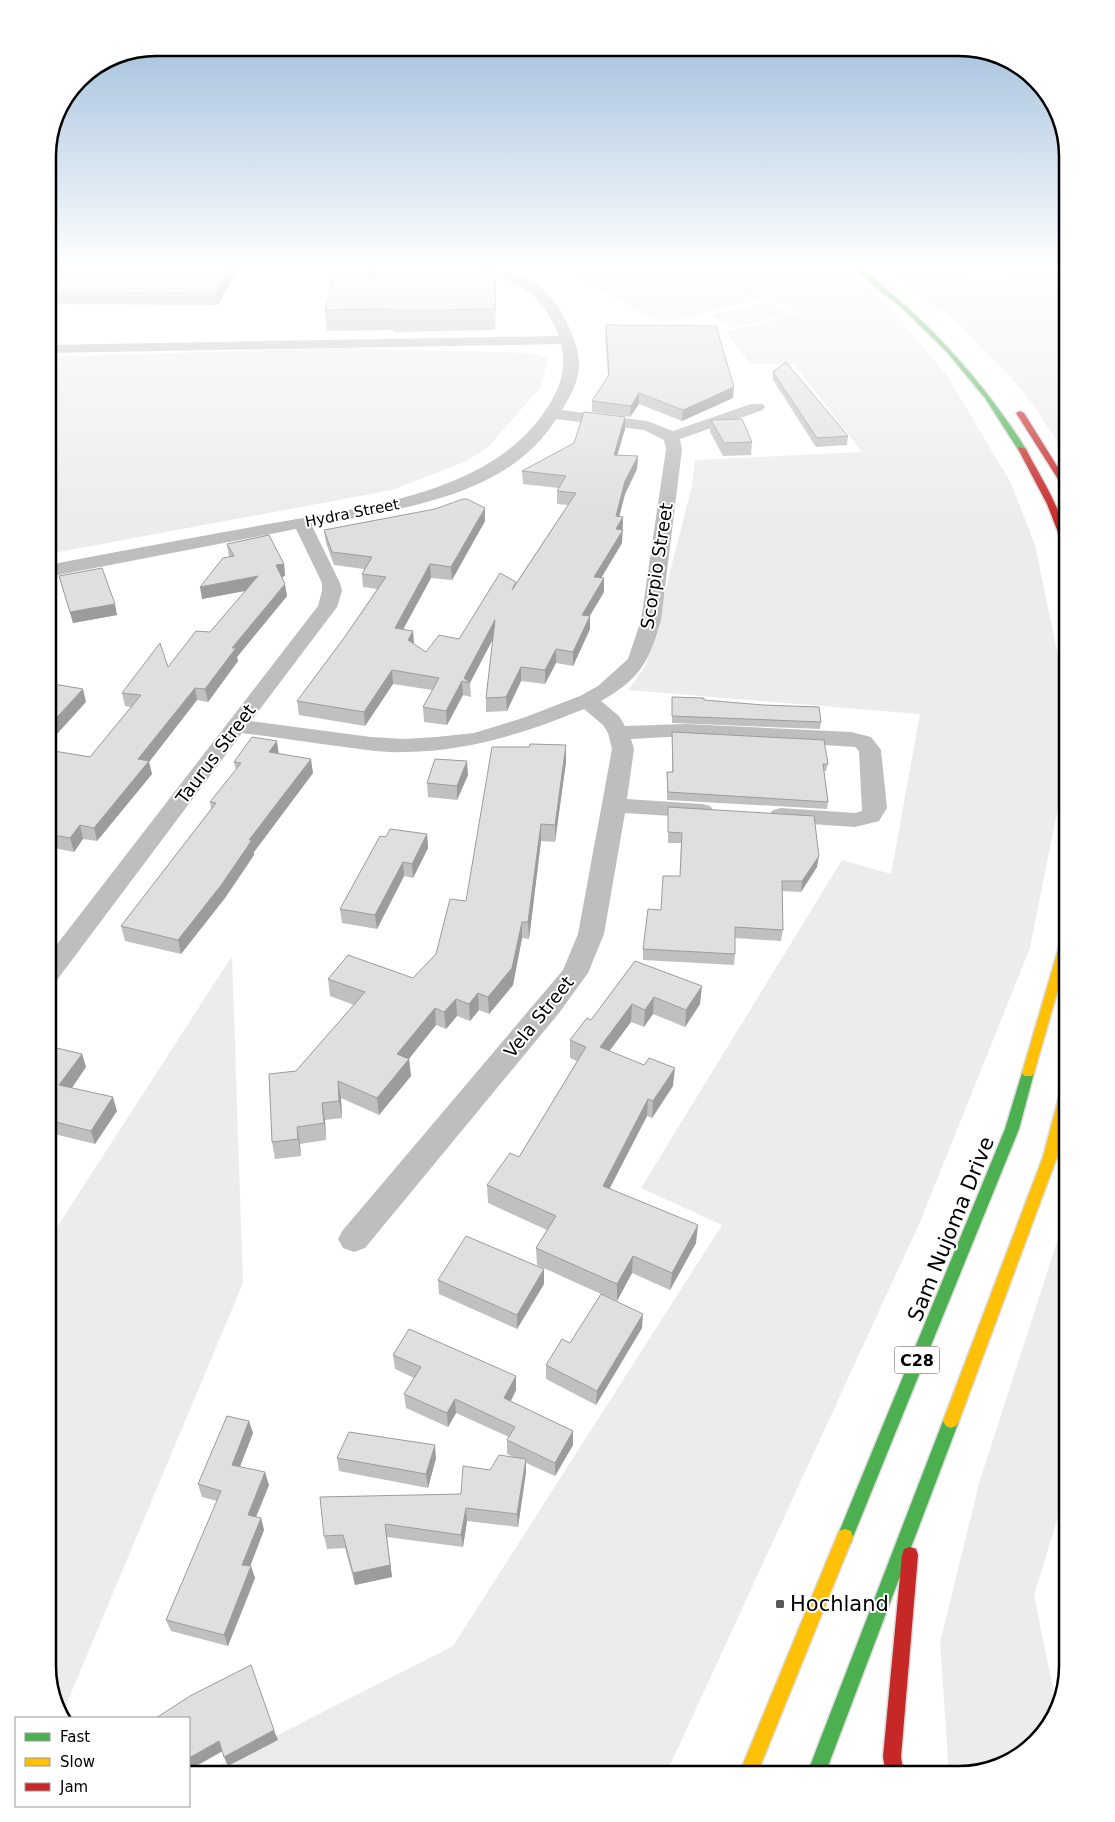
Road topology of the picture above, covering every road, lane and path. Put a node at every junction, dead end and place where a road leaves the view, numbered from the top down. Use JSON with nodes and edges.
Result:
{"nodes":[{"id":1,"x":571,"y":353,"type":"edge"},
{"id":2,"x":953,"y":353,"type":"edge"},
{"id":3,"x":1010,"y":400,"type":"dead end"},
{"id":4,"x":757,"y":407,"type":"dead end"},
{"id":5,"x":553,"y":414,"type":"junction"},
{"id":6,"x":672,"y":437,"type":"junction"},
{"id":7,"x":1059,"y":472,"type":"edge"},
{"id":8,"x":1059,"y":520,"type":"edge"},
{"id":9,"x":302,"y":523,"type":"junction"},
{"id":10,"x":56,"y":569,"type":"edge"},
{"id":11,"x":587,"y":700,"type":"junction"},
{"id":12,"x":237,"y":726,"type":"junction"},
{"id":13,"x":619,"y":732,"type":"junction"},
{"id":14,"x":615,"y":805,"type":"junction"},
{"id":15,"x":722,"y":812,"type":"edge"},
{"id":16,"x":760,"y":814,"type":"edge"},
{"id":17,"x":56,"y":964,"type":"edge"},
{"id":18,"x":1059,"y":970,"type":"edge"},
{"id":19,"x":1059,"y":1123,"type":"edge"},
{"id":20,"x":354,"y":1239,"type":"dead end"},
{"id":21,"x":913,"y":1523,"type":"junction"},
{"id":22,"x":751,"y":1766,"type":"edge"},
{"id":23,"x":819,"y":1766,"type":"edge"},
{"id":24,"x":894,"y":1766,"type":"edge"}],
"edges":[{"from":1,"to":5,"type":"street","name":"Hydra Street"},
{"from":2,"to":8,"type":"highway"},
{"from":3,"to":7,"type":"highway"},
{"from":4,"to":6,"type":"street"},
{"from":5,"to":6,"type":"street"},
{"from":5,"to":9,"type":"street","name":"Hydra Street"},
{"from":6,"to":11,"type":"street","name":"Scorpio Street"},
{"from":9,"to":10,"type":"street","name":"Hydra Street"},
{"from":9,"to":12,"type":"street","name":"Taurus Street"},
{"from":11,"to":12,"type":"street","name":"Scorpio Street"},
{"from":11,"to":13,"type":"street"},
{"from":12,"to":17,"type":"street","name":"Taurus Street"},
{"from":13,"to":14,"type":"street","name":"Vela Street"},
{"from":13,"to":16,"type":"street"},
{"from":14,"to":15,"type":"street"},
{"from":14,"to":20,"type":"street","name":"Vela Street"},
{"from":18,"to":22,"type":"highway","name":"Sam Nujoma Drive","number":"C28"},
{"from":19,"to":21,"type":"highway"},
{"from":21,"to":23,"type":"highway"},
{"from":21,"to":24,"type":"highway"}]}
